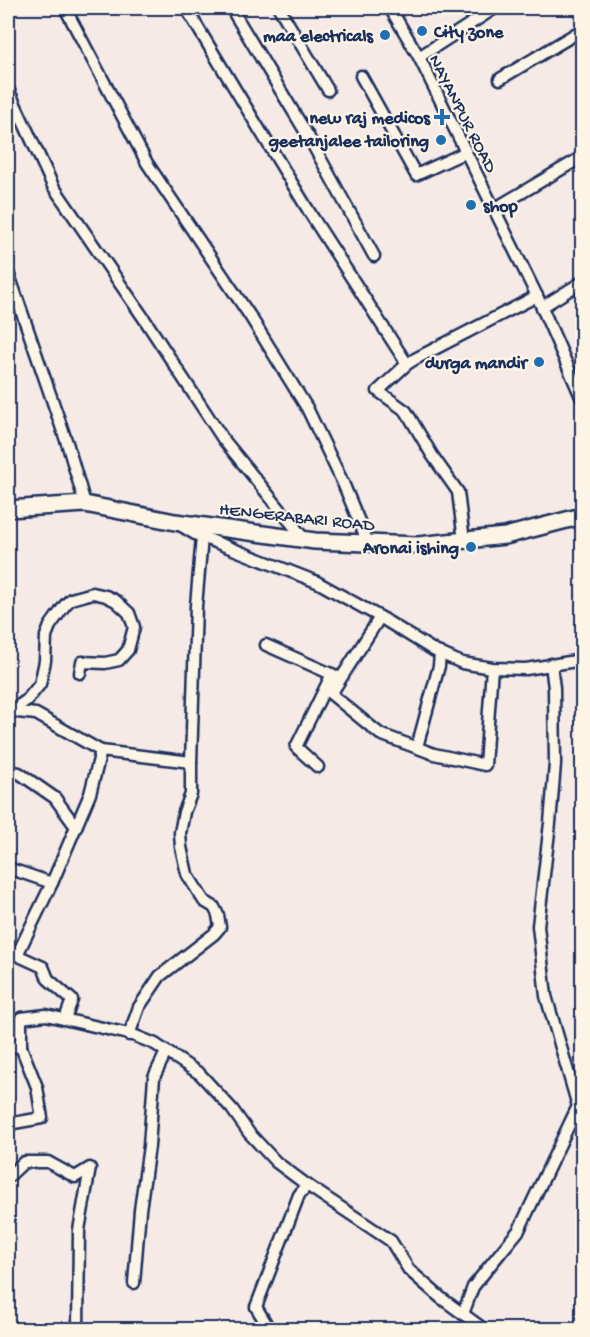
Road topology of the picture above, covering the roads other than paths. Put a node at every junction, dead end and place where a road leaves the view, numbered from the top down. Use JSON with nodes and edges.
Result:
{"nodes":[{"id":1,"x":65,"y":8,"type":"edge"},
{"id":2,"x":186,"y":8,"type":"edge"},
{"id":3,"x":231,"y":8,"type":"edge"},
{"id":4,"x":279,"y":8,"type":"edge"},
{"id":5,"x":390,"y":8,"type":"edge"},
{"id":6,"x":495,"y":8,"type":"edge"},
{"id":7,"x":582,"y":30,"type":"edge"},
{"id":8,"x":419,"y":57,"type":"junction"},
{"id":9,"x":361,"y":76,"type":"dead end"},
{"id":10,"x":500,"y":79,"type":"dead end"},
{"id":11,"x":8,"y":89,"type":"edge"},
{"id":12,"x":328,"y":90,"type":"dead end"},
{"id":13,"x":466,"y":152,"type":"junction"},
{"id":14,"x":582,"y":157,"type":"edge"},
{"id":15,"x":494,"y":209,"type":"junction"},
{"id":16,"x":374,"y":256,"type":"dead end"},
{"id":17,"x":8,"y":272,"type":"edge"},
{"id":18,"x":582,"y":282,"type":"edge"},
{"id":19,"x":537,"y":296,"type":"junction"},
{"id":20,"x":542,"y":307,"type":"junction"},
{"id":21,"x":407,"y":364,"type":"junction"},
{"id":22,"x":579,"y":380,"type":"edge"},
{"id":23,"x":582,"y":399,"type":"edge"},
{"id":24,"x":86,"y":504,"type":"junction"},
{"id":25,"x":8,"y":509,"type":"edge"},
{"id":26,"x":582,"y":516,"type":"edge"},
{"id":27,"x":175,"y":522,"type":"junction"},
{"id":28,"x":202,"y":537,"type":"junction"},
{"id":29,"x":305,"y":540,"type":"junction"},
{"id":30,"x":464,"y":541,"type":"junction"},
{"id":31,"x":368,"y":543,"type":"junction"},
{"id":32,"x":380,"y":617,"type":"junction"},
{"id":33,"x":266,"y":645,"type":"dead end"},
{"id":34,"x":440,"y":653,"type":"junction"},
{"id":35,"x":582,"y":660,"type":"edge"},
{"id":36,"x":551,"y":664,"type":"junction"},
{"id":37,"x":492,"y":668,"type":"junction"},
{"id":38,"x":80,"y":673,"type":"dead end"},
{"id":39,"x":337,"y":676,"type":"junction"},
{"id":40,"x":9,"y":711,"type":"edge"},
{"id":41,"x":417,"y":747,"type":"junction"},
{"id":42,"x":101,"y":752,"type":"junction"},
{"id":43,"x":191,"y":762,"type":"junction"},
{"id":44,"x":318,"y":767,"type":"dead end"},
{"id":45,"x":8,"y":770,"type":"edge"},
{"id":46,"x":76,"y":827,"type":"junction"},
{"id":47,"x":8,"y":867,"type":"edge"},
{"id":48,"x":52,"y":883,"type":"junction"},
{"id":49,"x":12,"y":953,"type":"edge"},
{"id":50,"x":64,"y":1019,"type":"junction"},
{"id":51,"x":129,"y":1035,"type":"junction"},
{"id":52,"x":8,"y":1046,"type":"edge"},
{"id":53,"x":21,"y":1047,"type":"junction"},
{"id":54,"x":166,"y":1052,"type":"junction"},
{"id":55,"x":580,"y":1104,"type":"edge"},
{"id":56,"x":8,"y":1124,"type":"edge"},
{"id":57,"x":8,"y":1177,"type":"edge"},
{"id":58,"x":307,"y":1185,"type":"junction"},
{"id":59,"x":134,"y":1283,"type":"dead end"},
{"id":60,"x":463,"y":1314,"type":"junction"},
{"id":61,"x":78,"y":1329,"type":"edge"},
{"id":62,"x":270,"y":1329,"type":"edge"},
{"id":63,"x":485,"y":1329,"type":"edge"}],
"edges":[{"from":1,"to":31,"type":"street"},
{"from":2,"to":21,"type":"street"},
{"from":3,"to":16,"type":"street"},
{"from":4,"to":12,"type":"street"},
{"from":5,"to":8,"type":"street","name":"NAYANPUR ROAD"},
{"from":6,"to":8,"type":"street"},
{"from":7,"to":10,"type":"street"},
{"from":8,"to":13,"type":"street","name":"NAYANPUR ROAD"},
{"from":9,"to":13,"type":"street"},
{"from":11,"to":29,"type":"street"},
{"from":13,"to":15,"type":"street","name":"NAYANPUR ROAD"},
{"from":14,"to":15,"type":"street"},
{"from":15,"to":19,"type":"street","name":"NAYANPUR ROAD"},
{"from":17,"to":24,"type":"street"},
{"from":18,"to":20,"type":"street"},
{"from":19,"to":20,"type":"street","name":"NAYANPUR ROAD"},
{"from":19,"to":21,"type":"street"},
{"from":20,"to":22,"type":"street","name":"NAYANPUR ROAD"},
{"from":21,"to":30,"type":"street"},
{"from":22,"to":23,"type":"street","name":"NAYANPUR ROAD"},
{"from":24,"to":25,"type":"main road","name":"HENGERABARI ROAD"},
{"from":24,"to":27,"type":"main road","name":"HENGERABARI ROAD"},
{"from":26,"to":30,"type":"main road","name":"HENGERABARI ROAD"},
{"from":27,"to":28,"type":"street"},
{"from":27,"to":29,"type":"main road","name":"HENGERABARI ROAD"},
{"from":28,"to":32,"type":"street"},
{"from":28,"to":43,"type":"street"},
{"from":29,"to":31,"type":"main road","name":"HENGERABARI ROAD"},
{"from":30,"to":31,"type":"main road","name":"HENGERABARI ROAD"},
{"from":32,"to":34,"type":"street"},
{"from":32,"to":39,"type":"street"},
{"from":33,"to":39,"type":"street"},
{"from":34,"to":37,"type":"street"},
{"from":34,"to":41,"type":"street"},
{"from":35,"to":36,"type":"street"},
{"from":36,"to":37,"type":"street"},
{"from":36,"to":55,"type":"street"},
{"from":37,"to":41,"type":"street"},
{"from":38,"to":40,"type":"street"},
{"from":39,"to":41,"type":"street"},
{"from":39,"to":44,"type":"street"},
{"from":40,"to":42,"type":"street"},
{"from":42,"to":43,"type":"street"},
{"from":42,"to":46,"type":"street"},
{"from":43,"to":51,"type":"street"},
{"from":45,"to":46,"type":"street"},
{"from":46,"to":48,"type":"street"},
{"from":47,"to":48,"type":"street"},
{"from":48,"to":49,"type":"street"},
{"from":49,"to":50,"type":"street"},
{"from":50,"to":51,"type":"street"},
{"from":50,"to":53,"type":"street"},
{"from":51,"to":54,"type":"street"},
{"from":52,"to":53,"type":"street"},
{"from":53,"to":56,"type":"street"},
{"from":54,"to":58,"type":"street"},
{"from":54,"to":59,"type":"street"},
{"from":55,"to":60,"type":"street"},
{"from":57,"to":61,"type":"street"},
{"from":58,"to":60,"type":"street"},
{"from":58,"to":62,"type":"street"},
{"from":60,"to":63,"type":"street"}]}
